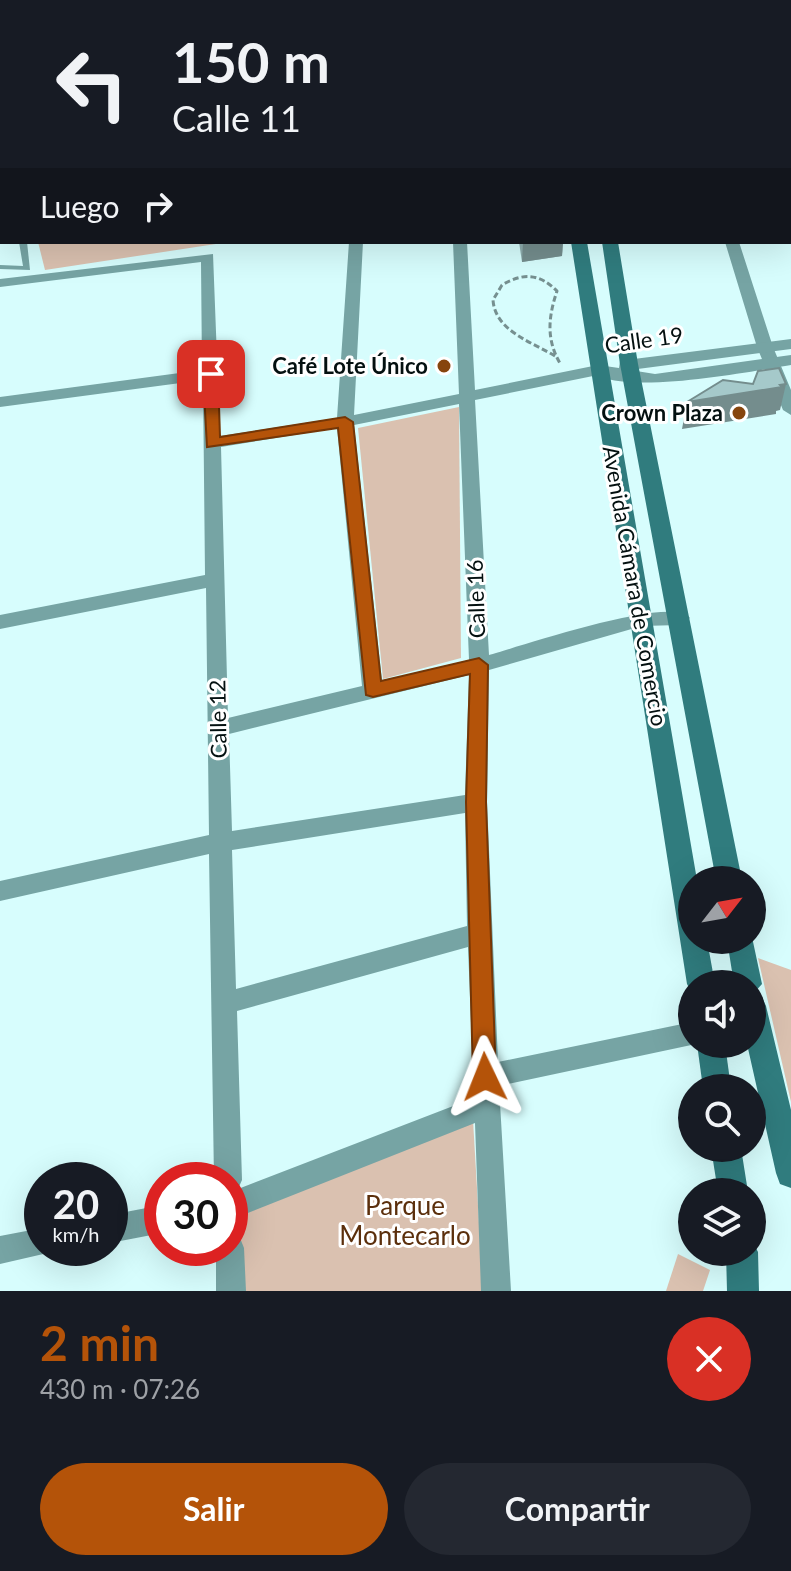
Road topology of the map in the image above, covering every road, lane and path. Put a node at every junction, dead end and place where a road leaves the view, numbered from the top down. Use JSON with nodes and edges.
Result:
{"nodes":[{"id":1,"x":23,"y":244,"type":"edge"},
{"id":2,"x":356,"y":244,"type":"edge"},
{"id":3,"x":460,"y":244,"type":"edge"},
{"id":4,"x":579,"y":244,"type":"edge"},
{"id":5,"x":610,"y":244,"type":"edge"},
{"id":6,"x":733,"y":244,"type":"edge"},
{"id":7,"x":0,"y":267,"type":"edge"},
{"id":8,"x":0,"y":283,"type":"edge"},
{"id":9,"x":791,"y":344,"type":"edge"},
{"id":10,"x":555,"y":356,"type":"joint"},
{"id":11,"x":776,"y":357,"type":"edge"},
{"id":12,"x":598,"y":370,"type":"junction"},
{"id":13,"x":631,"y":370,"type":"junction"},
{"id":14,"x":211,"y":374,"type":"junction"},
{"id":15,"x":468,"y":398,"type":"junction"},
{"id":16,"x":1,"y":406,"type":"edge"},
{"id":17,"x":791,"y":410,"type":"edge"},
{"id":18,"x":345,"y":422,"type":"junction"},
{"id":19,"x":212,"y":443,"type":"junction"},
{"id":20,"x":215,"y":580,"type":"junction"},
{"id":21,"x":680,"y":618,"type":"junction"},
{"id":22,"x":642,"y":619,"type":"junction"},
{"id":23,"x":0,"y":622,"type":"edge"},
{"id":24,"x":479,"y":665,"type":"junction"},
{"id":25,"x":373,"y":690,"type":"junction"},
{"id":26,"x":219,"y":728,"type":"junction"},
{"id":27,"x":476,"y":802,"type":"junction"},
{"id":28,"x":221,"y":842,"type":"junction"},
{"id":29,"x":682,"y":866,"type":"edge"},
{"id":30,"x":726,"y":866,"type":"edge"},
{"id":31,"x":0,"y":891,"type":"edge"},
{"id":32,"x":479,"y":933,"type":"junction"},
{"id":33,"x":225,"y":1003,"type":"junction"},
{"id":34,"x":678,"y":1037,"type":"edge"},
{"id":35,"x":763,"y":1058,"type":"edge"},
{"id":36,"x":485,"y":1077,"type":"junction"},
{"id":37,"x":486,"y":1106,"type":"junction"},
{"id":38,"x":228,"y":1162,"type":"edge"},
{"id":39,"x":791,"y":1173,"type":"edge"},
{"id":40,"x":248,"y":1199,"type":"edge"},
{"id":41,"x":24,"y":1245,"type":"edge"},
{"id":42,"x":0,"y":1250,"type":"edge"},
{"id":43,"x":230,"y":1266,"type":"edge"},
{"id":44,"x":742,"y":1266,"type":"edge"},
{"id":45,"x":231,"y":1291,"type":"edge"},
{"id":46,"x":496,"y":1291,"type":"edge"},
{"id":47,"x":743,"y":1291,"type":"edge"}],
"edges":[{"from":1,"to":7,"type":"lane"},
{"from":2,"to":18,"type":"street"},
{"from":3,"to":15,"type":"street","name":"Calle 16"},
{"from":4,"to":12,"type":"main road","name":"Avenida Cámara de Comercio"},
{"from":5,"to":13,"type":"main road","name":"Avenida Cámara de Comercio"},
{"from":6,"to":11,"type":"street"},
{"from":8,"to":14,"type":"street","name":"Calle 12"},
{"from":9,"to":11,"type":"street","name":"Calle 19"},
{"from":10,"to":10,"type":"path"},
{"from":11,"to":13,"type":"street","name":"Calle 19"},
{"from":11,"to":17,"type":"street"},
{"from":12,"to":13,"type":"street","name":"Calle 19"},
{"from":12,"to":15,"type":"street"},
{"from":12,"to":22,"type":"main road","name":"Avenida Cámara de Comercio"},
{"from":13,"to":21,"type":"main road","name":"Avenida Cámara de Comercio"},
{"from":14,"to":16,"type":"street"},
{"from":14,"to":19,"type":"street","name":"Calle 12"},
{"from":15,"to":18,"type":"street"},
{"from":15,"to":24,"type":"street","name":"Calle 16"},
{"from":18,"to":19,"type":"street"},
{"from":18,"to":25,"type":"street"},
{"from":19,"to":20,"type":"street","name":"Calle 12"},
{"from":20,"to":23,"type":"street"},
{"from":20,"to":26,"type":"street","name":"Calle 12"},
{"from":21,"to":22,"type":"street"},
{"from":21,"to":30,"type":"main road","name":"Avenida Cámara de Comercio"},
{"from":22,"to":24,"type":"street"},
{"from":22,"to":29,"type":"main road","name":"Avenida Cámara de Comercio"},
{"from":24,"to":25,"type":"street"},
{"from":24,"to":27,"type":"street","name":"Calle 16"},
{"from":25,"to":26,"type":"street"},
{"from":26,"to":28,"type":"street","name":"Calle 12"},
{"from":27,"to":28,"type":"street"},
{"from":27,"to":32,"type":"street","name":"Calle 16"},
{"from":28,"to":31,"type":"street"},
{"from":28,"to":33,"type":"street","name":"Calle 12"},
{"from":32,"to":33,"type":"street"},
{"from":32,"to":36,"type":"street","name":"Calle 16"},
{"from":33,"to":38,"type":"street","name":"Calle 12"},
{"from":34,"to":36,"type":"street"},
{"from":35,"to":39,"type":"main road"},
{"from":36,"to":37,"type":"street","name":"Calle 16"},
{"from":37,"to":40,"type":"street"},
{"from":37,"to":46,"type":"street","name":"Calle 16"},
{"from":41,"to":42,"type":"street"},
{"from":43,"to":45,"type":"street"},
{"from":44,"to":47,"type":"main road"}]}
